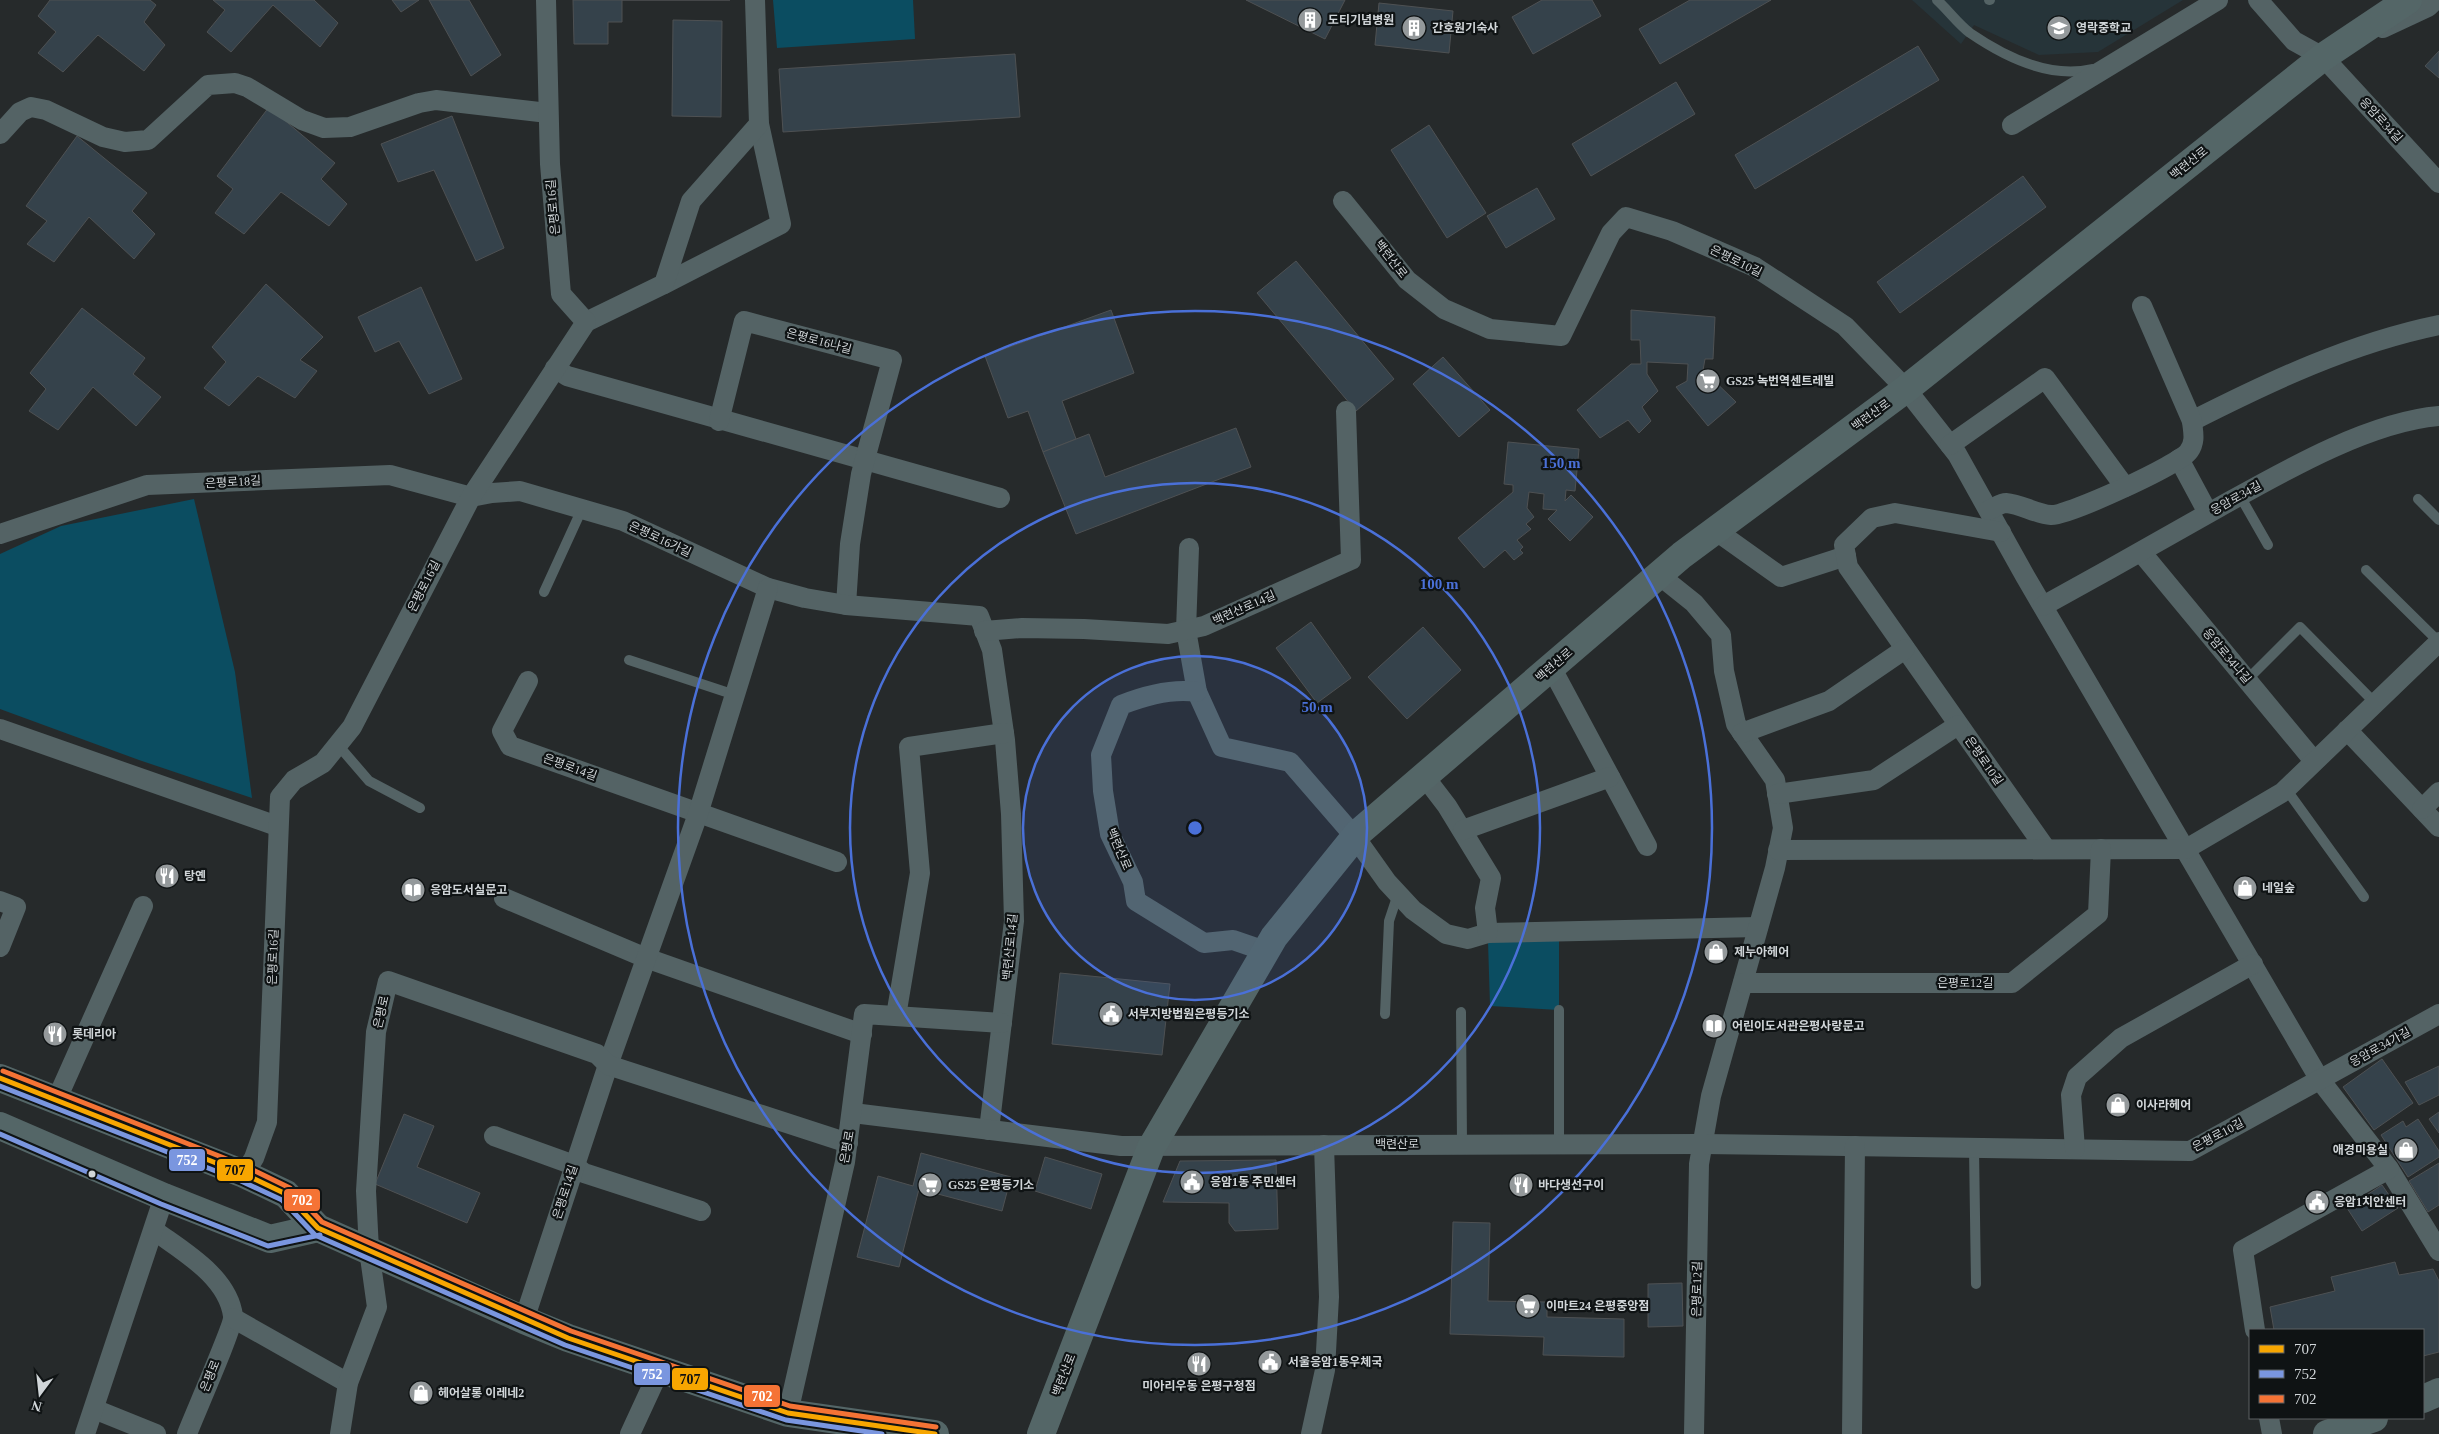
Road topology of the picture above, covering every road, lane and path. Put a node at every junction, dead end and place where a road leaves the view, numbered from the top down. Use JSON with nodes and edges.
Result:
{"nodes":[{"id":1,"x":546,"y":0,"type":"edge"},
{"id":2,"x":755,"y":0,"type":"edge"},
{"id":3,"x":1937,"y":0,"type":"edge"},
{"id":4,"x":2218,"y":0,"type":"edge"},
{"id":5,"x":2258,"y":0,"type":"edge"},
{"id":6,"x":2382,"y":0,"type":"edge"},
{"id":7,"x":2408,"y":0,"type":"edge"},
{"id":8,"x":2435,"y":0,"type":"edge"},
{"id":9,"x":2323,"y":57,"type":"junction"},
{"id":10,"x":2113,"y":64,"type":"junction"},
{"id":11,"x":548,"y":113,"type":"junction"},
{"id":12,"x":759,"y":124,"type":"junction"},
{"id":13,"x":2012,"y":125,"type":"dead end"},
{"id":14,"x":0,"y":134,"type":"edge"},
{"id":15,"x":2439,"y":183,"type":"edge"},
{"id":16,"x":1343,"y":201,"type":"dead end"},
{"id":17,"x":664,"y":284,"type":"junction"},
{"id":18,"x":2142,"y":306,"type":"dead end"},
{"id":19,"x":586,"y":322,"type":"junction"},
{"id":20,"x":2439,"y":325,"type":"edge"},
{"id":21,"x":1561,"y":336,"type":"joint"},
{"id":22,"x":555,"y":368,"type":"junction"},
{"id":23,"x":1906,"y":389,"type":"junction"},
{"id":24,"x":1346,"y":411,"type":"dead end"},
{"id":25,"x":2439,"y":416,"type":"edge"},
{"id":26,"x":719,"y":421,"type":"junction"},
{"id":27,"x":2192,"y":421,"type":"junction"},
{"id":28,"x":1950,"y":445,"type":"junction"},
{"id":29,"x":2179,"y":459,"type":"junction"},
{"id":30,"x":864,"y":461,"type":"junction"},
{"id":31,"x":2125,"y":487,"type":"junction"},
{"id":32,"x":2240,"y":496,"type":"junction"},
{"id":33,"x":471,"y":497,"type":"junction"},
{"id":34,"x":1000,"y":498,"type":"dead end"},
{"id":35,"x":2418,"y":499,"type":"dead end"},
{"id":36,"x":582,"y":510,"type":"junction"},
{"id":37,"x":1989,"y":510,"type":"junction"},
{"id":38,"x":2208,"y":513,"type":"junction"},
{"id":39,"x":2439,"y":520,"type":"edge"},
{"id":40,"x":1715,"y":530,"type":"junction"},
{"id":41,"x":2001,"y":532,"type":"junction"},
{"id":42,"x":0,"y":534,"type":"edge"},
{"id":43,"x":2268,"y":546,"type":"dead end"},
{"id":44,"x":1189,"y":548,"type":"dead end"},
{"id":45,"x":2141,"y":552,"type":"junction"},
{"id":46,"x":1846,"y":556,"type":"junction"},
{"id":47,"x":2366,"y":570,"type":"dead end"},
{"id":48,"x":1659,"y":574,"type":"junction"},
{"id":49,"x":768,"y":588,"type":"junction"},
{"id":50,"x":544,"y":592,"type":"dead end"},
{"id":51,"x":846,"y":605,"type":"junction"},
{"id":52,"x":2043,"y":606,"type":"junction"},
{"id":53,"x":1186,"y":630,"type":"junction"},
{"id":54,"x":984,"y":632,"type":"junction"},
{"id":55,"x":2439,"y":642,"type":"edge"},
{"id":56,"x":1905,"y":649,"type":"junction"},
{"id":57,"x":629,"y":660,"type":"dead end"},
{"id":58,"x":1551,"y":667,"type":"junction"},
{"id":59,"x":2247,"y":680,"type":"junction"},
{"id":60,"x":528,"y":681,"type":"dead end"},
{"id":61,"x":1196,"y":692,"type":"junction"},
{"id":62,"x":735,"y":696,"type":"junction"},
{"id":63,"x":2375,"y":703,"type":"junction"},
{"id":64,"x":1958,"y":724,"type":"junction"},
{"id":65,"x":0,"y":729,"type":"edge"},
{"id":66,"x":2347,"y":730,"type":"junction"},
{"id":67,"x":1004,"y":733,"type":"junction"},
{"id":68,"x":1742,"y":733,"type":"junction"},
{"id":69,"x":338,"y":745,"type":"junction"},
{"id":70,"x":2314,"y":761,"type":"junction"},
{"id":71,"x":1424,"y":776,"type":"junction"},
{"id":72,"x":1610,"y":777,"type":"junction"},
{"id":73,"x":2286,"y":789,"type":"junction"},
{"id":74,"x":2439,"y":792,"type":"edge"},
{"id":75,"x":1777,"y":794,"type":"junction"},
{"id":76,"x":420,"y":808,"type":"dead end"},
{"id":77,"x":2422,"y":809,"type":"junction"},
{"id":78,"x":698,"y":814,"type":"junction"},
{"id":79,"x":277,"y":826,"type":"junction"},
{"id":80,"x":2439,"y":827,"type":"edge"},
{"id":81,"x":1463,"y":830,"type":"junction"},
{"id":82,"x":1355,"y":837,"type":"junction"},
{"id":83,"x":1647,"y":846,"type":"dead end"},
{"id":84,"x":2046,"y":849,"type":"junction"},
{"id":85,"x":2101,"y":849,"type":"junction"},
{"id":86,"x":2186,"y":849,"type":"junction"},
{"id":87,"x":1778,"y":850,"type":"junction"},
{"id":88,"x":837,"y":862,"type":"dead end"},
{"id":89,"x":1398,"y":894,"type":"junction"},
{"id":90,"x":504,"y":898,"type":"dead end"},
{"id":91,"x":2364,"y":898,"type":"dead end"},
{"id":92,"x":8,"y":904,"type":"edge"},
{"id":93,"x":143,"y":906,"type":"dead end"},
{"id":94,"x":1758,"y":927,"type":"junction"},
{"id":95,"x":1488,"y":933,"type":"junction"},
{"id":96,"x":0,"y":947,"type":"edge"},
{"id":97,"x":1265,"y":951,"type":"junction"},
{"id":98,"x":646,"y":958,"type":"junction"},
{"id":99,"x":2253,"y":964,"type":"junction"},
{"id":100,"x":1742,"y":983,"type":"junction"},
{"id":101,"x":1559,"y":1010,"type":"dead end"},
{"id":102,"x":1461,"y":1012,"type":"dead end"},
{"id":103,"x":1385,"y":1014,"type":"dead end"},
{"id":104,"x":2439,"y":1014,"type":"edge"},
{"id":105,"x":896,"y":1016,"type":"junction"},
{"id":106,"x":1002,"y":1023,"type":"junction"},
{"id":107,"x":862,"y":1034,"type":"junction"},
{"id":108,"x":608,"y":1065,"type":"junction"},
{"id":109,"x":0,"y":1078,"type":"edge"},
{"id":110,"x":2320,"y":1080,"type":"junction"},
{"id":111,"x":56,"y":1101,"type":"junction"},
{"id":112,"x":853,"y":1113,"type":"junction"},
{"id":113,"x":0,"y":1126,"type":"edge"},
{"id":114,"x":989,"y":1130,"type":"junction"},
{"id":115,"x":494,"y":1136,"type":"dead end"},
{"id":116,"x":848,"y":1143,"type":"junction"},
{"id":117,"x":1462,"y":1144,"type":"junction"},
{"id":118,"x":1559,"y":1144,"type":"junction"},
{"id":119,"x":1703,"y":1144,"type":"junction"},
{"id":120,"x":1324,"y":1145,"type":"junction"},
{"id":121,"x":1855,"y":1146,"type":"junction"},
{"id":122,"x":1151,"y":1148,"type":"junction"},
{"id":123,"x":1974,"y":1148,"type":"junction"},
{"id":124,"x":2075,"y":1149,"type":"junction"},
{"id":125,"x":574,"y":1165,"type":"junction"},
{"id":126,"x":2389,"y":1169,"type":"junction"},
{"id":127,"x":244,"y":1174,"type":"junction"},
{"id":128,"x":164,"y":1197,"type":"junction"},
{"id":129,"x":700,"y":1211,"type":"dead end"},
{"id":130,"x":2431,"y":1218,"type":"edge"},
{"id":131,"x":318,"y":1228,"type":"junction"},
{"id":132,"x":154,"y":1231,"type":"junction"},
{"id":133,"x":369,"y":1250,"type":"junction"},
{"id":134,"x":2439,"y":1251,"type":"edge"},
{"id":135,"x":1976,"y":1284,"type":"dead end"},
{"id":136,"x":233,"y":1318,"type":"junction"},
{"id":137,"x":524,"y":1320,"type":"junction"},
{"id":138,"x":2255,"y":1329,"type":"edge"},
{"id":139,"x":660,"y":1369,"type":"junction"},
{"id":140,"x":348,"y":1383,"type":"junction"},
{"id":141,"x":2439,"y":1392,"type":"edge"},
{"id":142,"x":2424,"y":1399,"type":"edge"},
{"id":143,"x":94,"y":1409,"type":"junction"},
{"id":144,"x":788,"y":1413,"type":"junction"},
{"id":145,"x":2269,"y":1419,"type":"edge"},
{"id":146,"x":2371,"y":1419,"type":"edge"},
{"id":147,"x":85,"y":1434,"type":"edge"},
{"id":148,"x":156,"y":1434,"type":"edge"},
{"id":149,"x":187,"y":1434,"type":"edge"},
{"id":150,"x":340,"y":1434,"type":"edge"},
{"id":151,"x":630,"y":1434,"type":"edge"},
{"id":152,"x":810,"y":1434,"type":"edge"},
{"id":153,"x":935,"y":1434,"type":"edge"},
{"id":154,"x":1041,"y":1434,"type":"edge"},
{"id":155,"x":1311,"y":1434,"type":"edge"},
{"id":156,"x":1694,"y":1434,"type":"edge"},
{"id":157,"x":1852,"y":1434,"type":"edge"},
{"id":158,"x":2272,"y":1434,"type":"edge"},
{"id":159,"x":2327,"y":1434,"type":"edge"}],
"edges":[{"from":1,"to":11,"type":"street","name":"은평로16길"},
{"from":2,"to":12,"type":"street"},
{"from":3,"to":10,"type":"lane"},
{"from":4,"to":10,"type":"street"},
{"from":5,"to":9,"type":"street","name":"응암로34길"},
{"from":6,"to":9,"type":"street","name":"백련산로"},
{"from":7,"to":9,"type":"main road","name":"백련산로"},
{"from":8,"to":9,"type":"street","name":"백련산로"},
{"from":9,"to":15,"type":"street","name":"응암로34길"},
{"from":9,"to":23,"type":"main road","name":"백련산로"},
{"from":10,"to":13,"type":"street"},
{"from":11,"to":14,"type":"street"},
{"from":11,"to":19,"type":"street","name":"은평로16길"},
{"from":12,"to":17,"type":"street"},
{"from":12,"to":17,"type":"street"},
{"from":16,"to":21,"type":"street","name":"백련산로"},
{"from":17,"to":19,"type":"street"},
{"from":18,"to":27,"type":"street"},
{"from":19,"to":22,"type":"street","name":"은평로16길"},
{"from":20,"to":27,"type":"street"},
{"from":21,"to":23,"type":"street","name":"은평로10길"},
{"from":22,"to":26,"type":"street"},
{"from":22,"to":33,"type":"street","name":"은평로16길"},
{"from":23,"to":28,"type":"street","name":"은평로10길"},
{"from":23,"to":40,"type":"main road","name":"백련산로"},
{"from":24,"to":53,"type":"street","name":"백련산로14길"},
{"from":25,"to":32,"type":"street","name":"응암로34길"},
{"from":26,"to":30,"type":"street"},
{"from":26,"to":30,"type":"street","name":"은평로16나길"},
{"from":27,"to":29,"type":"street"},
{"from":28,"to":31,"type":"street"},
{"from":28,"to":37,"type":"street","name":"은평로10길"},
{"from":29,"to":31,"type":"street"},
{"from":29,"to":38,"type":"street"},
{"from":30,"to":34,"type":"street"},
{"from":30,"to":51,"type":"street","name":"은평로16나길"},
{"from":31,"to":37,"type":"street"},
{"from":32,"to":38,"type":"street","name":"응암로34길"},
{"from":32,"to":43,"type":"lane"},
{"from":33,"to":36,"type":"street","name":"은평로16가길"},
{"from":33,"to":42,"type":"street","name":"은평로18길"},
{"from":33,"to":69,"type":"street","name":"은평로16길"},
{"from":35,"to":39,"type":"lane"},
{"from":36,"to":49,"type":"street","name":"은평로16가길"},
{"from":36,"to":50,"type":"lane"},
{"from":37,"to":41,"type":"street","name":"은평로10길"},
{"from":38,"to":45,"type":"street","name":"응암로34길"},
{"from":40,"to":46,"type":"street"},
{"from":40,"to":48,"type":"main road","name":"백련산로"},
{"from":41,"to":46,"type":"street"},
{"from":41,"to":52,"type":"street","name":"은평로10길"},
{"from":44,"to":53,"type":"street"},
{"from":45,"to":52,"type":"street","name":"응암로34길"},
{"from":45,"to":59,"type":"street","name":"응암로34나길"},
{"from":46,"to":56,"type":"street","name":"은평로10길"},
{"from":47,"to":55,"type":"lane"},
{"from":48,"to":58,"type":"main road","name":"백련산로"},
{"from":48,"to":68,"type":"street","name":"은평로12길"},
{"from":49,"to":51,"type":"street","name":"은평로16가길"},
{"from":49,"to":62,"type":"street","name":"은평로14길"},
{"from":51,"to":54,"type":"street","name":"백련산로14길"},
{"from":52,"to":86,"type":"street","name":"은평로10길"},
{"from":53,"to":54,"type":"street","name":"백련산로14길"},
{"from":53,"to":61,"type":"street"},
{"from":54,"to":67,"type":"street","name":"백련산로14길"},
{"from":55,"to":63,"type":"street"},
{"from":56,"to":64,"type":"street","name":"은평로10길"},
{"from":56,"to":68,"type":"street"},
{"from":57,"to":62,"type":"lane"},
{"from":58,"to":71,"type":"main road","name":"백련산로"},
{"from":58,"to":72,"type":"street"},
{"from":59,"to":63,"type":"lane"},
{"from":59,"to":70,"type":"street","name":"응암로34나길"},
{"from":60,"to":78,"type":"street","name":"은평로14길"},
{"from":61,"to":82,"type":"street"},
{"from":61,"to":97,"type":"street","name":"백련산로"},
{"from":62,"to":78,"type":"street","name":"은평로14길"},
{"from":63,"to":66,"type":"street"},
{"from":64,"to":75,"type":"street"},
{"from":64,"to":84,"type":"street","name":"은평로10길"},
{"from":65,"to":79,"type":"street"},
{"from":66,"to":70,"type":"street"},
{"from":66,"to":77,"type":"street"},
{"from":67,"to":105,"type":"street"},
{"from":67,"to":106,"type":"street","name":"백련산로14길"},
{"from":68,"to":75,"type":"street","name":"은평로12길"},
{"from":69,"to":76,"type":"lane"},
{"from":69,"to":79,"type":"street","name":"은평로16길"},
{"from":70,"to":73,"type":"street"},
{"from":71,"to":81,"type":"street"},
{"from":71,"to":82,"type":"main road","name":"백련산로"},
{"from":72,"to":81,"type":"street"},
{"from":72,"to":83,"type":"street"},
{"from":73,"to":86,"type":"street"},
{"from":73,"to":91,"type":"lane"},
{"from":74,"to":77,"type":"street"},
{"from":75,"to":87,"type":"street","name":"은평로12길"},
{"from":77,"to":80,"type":"street"},
{"from":78,"to":88,"type":"street","name":"은평로14길"},
{"from":78,"to":98,"type":"street","name":"은평로14길"},
{"from":79,"to":127,"type":"street","name":"은평로16길"},
{"from":81,"to":95,"type":"street"},
{"from":82,"to":89,"type":"street"},
{"from":82,"to":97,"type":"main road","name":"백련산로"},
{"from":84,"to":85,"type":"street"},
{"from":84,"to":87,"type":"street"},
{"from":85,"to":86,"type":"street"},
{"from":85,"to":100,"type":"street","name":"은평로12길"},
{"from":86,"to":99,"type":"street","name":"은평로10길"},
{"from":87,"to":94,"type":"street","name":"은평로12길"},
{"from":89,"to":95,"type":"street"},
{"from":89,"to":103,"type":"lane"},
{"from":90,"to":98,"type":"street"},
{"from":92,"to":96,"type":"street"},
{"from":93,"to":111,"type":"street"},
{"from":94,"to":95,"type":"street"},
{"from":94,"to":100,"type":"street","name":"은평로12길"},
{"from":97,"to":122,"type":"main road","name":"백련산로"},
{"from":98,"to":107,"type":"street"},
{"from":98,"to":108,"type":"street","name":"은평로14길"},
{"from":99,"to":110,"type":"street","name":"은평로10길"},
{"from":99,"to":124,"type":"street"},
{"from":100,"to":119,"type":"street","name":"은평로12길"},
{"from":101,"to":118,"type":"lane"},
{"from":102,"to":117,"type":"lane"},
{"from":104,"to":110,"type":"street","name":"응암로34가길"},
{"from":105,"to":106,"type":"street","name":"은평로"},
{"from":105,"to":107,"type":"street","name":"은평로"},
{"from":106,"to":114,"type":"street","name":"백련산로14길"},
{"from":107,"to":112,"type":"street","name":"은평로"},
{"from":108,"to":116,"type":"street"},
{"from":108,"to":125,"type":"street","name":"은평로14길"},
{"from":108,"to":133,"type":"street","name":"은평로"},
{"from":109,"to":111,"type":"main road"},
{"from":110,"to":124,"type":"street","name":"은평로10길"},
{"from":110,"to":126,"type":"street","name":"은평로10길"},
{"from":111,"to":127,"type":"main road"},
{"from":112,"to":114,"type":"street","name":"백련산로"},
{"from":112,"to":116,"type":"street","name":"은평로"},
{"from":113,"to":128,"type":"main road"},
{"from":114,"to":122,"type":"street","name":"백련산로"},
{"from":115,"to":125,"type":"street"},
{"from":116,"to":144,"type":"street","name":"은평로"},
{"from":117,"to":118,"type":"street","name":"백련산로"},
{"from":117,"to":120,"type":"street","name":"백련산로"},
{"from":118,"to":119,"type":"street"},
{"from":119,"to":121,"type":"street"},
{"from":119,"to":156,"type":"street","name":"은평로12길"},
{"from":120,"to":122,"type":"street","name":"백련산로"},
{"from":120,"to":155,"type":"street"},
{"from":121,"to":123,"type":"street"},
{"from":121,"to":157,"type":"street"},
{"from":122,"to":154,"type":"main road","name":"백련산로"},
{"from":123,"to":124,"type":"street","name":"은평로10길"},
{"from":123,"to":135,"type":"lane"},
{"from":125,"to":129,"type":"street"},
{"from":125,"to":137,"type":"street","name":"은평로14길"},
{"from":126,"to":130,"type":"street","name":"은평로10길"},
{"from":126,"to":138,"type":"street"},
{"from":127,"to":131,"type":"main road"},
{"from":128,"to":131,"type":"main road"},
{"from":128,"to":132,"type":"street"},
{"from":130,"to":134,"type":"street","name":"은평로10길"},
{"from":131,"to":133,"type":"main road"},
{"from":132,"to":136,"type":"street"},
{"from":132,"to":143,"type":"street"},
{"from":133,"to":137,"type":"main road"},
{"from":133,"to":140,"type":"street"},
{"from":136,"to":140,"type":"street"},
{"from":136,"to":149,"type":"street","name":"은평로"},
{"from":137,"to":139,"type":"main road"},
{"from":139,"to":144,"type":"main road"},
{"from":139,"to":151,"type":"street"},
{"from":140,"to":150,"type":"street"},
{"from":141,"to":142,"type":"main road"},
{"from":143,"to":147,"type":"street"},
{"from":143,"to":148,"type":"street"},
{"from":144,"to":152,"type":"main road"},
{"from":144,"to":153,"type":"main road"},
{"from":145,"to":158,"type":"street"},
{"from":146,"to":159,"type":"main road"}]}
